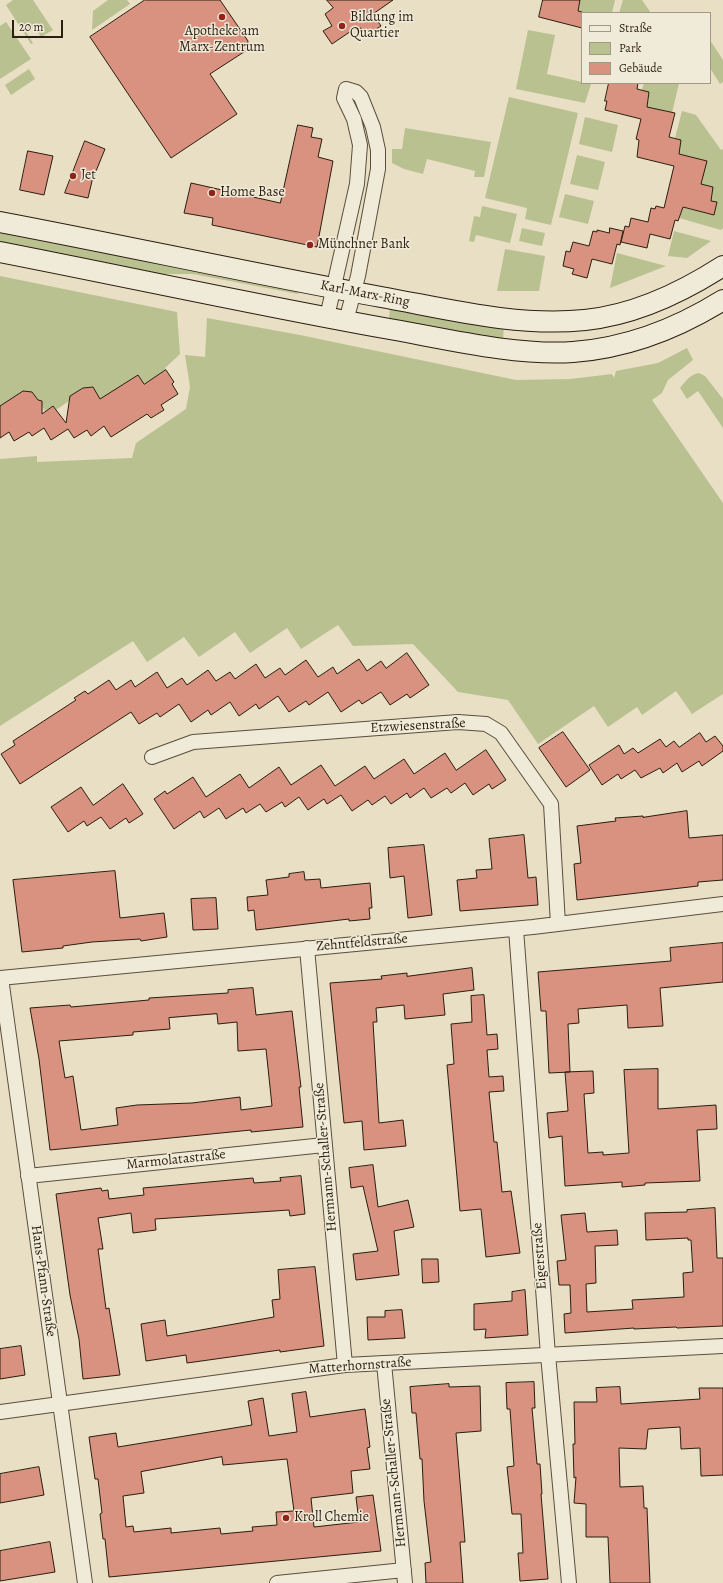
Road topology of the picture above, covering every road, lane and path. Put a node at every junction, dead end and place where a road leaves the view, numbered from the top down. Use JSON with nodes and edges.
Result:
{"nodes":[{"id":1,"x":0,"y":222,"type":"edge"},
{"id":2,"x":0,"y":252,"type":"edge"},
{"id":3,"x":723,"y":266,"type":"edge"},
{"id":4,"x":334,"y":288,"type":"junction"},
{"id":5,"x":354,"y":292,"type":"junction"},
{"id":6,"x":723,"y":300,"type":"edge"},
{"id":7,"x":336,"y":319,"type":"junction"},
{"id":8,"x":152,"y":757,"type":"dead end"},
{"id":9,"x":723,"y":904,"type":"edge"},
{"id":10,"x":558,"y":924,"type":"junction"},
{"id":11,"x":516,"y":929,"type":"junction"},
{"id":12,"x":307,"y":948,"type":"junction"},
{"id":13,"x":0,"y":978,"type":"edge"},
{"id":14,"x":324,"y":1145,"type":"junction"},
{"id":15,"x":28,"y":1176,"type":"junction"},
{"id":16,"x":723,"y":1346,"type":"edge"},
{"id":17,"x":548,"y":1355,"type":"junction"},
{"id":18,"x":384,"y":1363,"type":"junction"},
{"id":19,"x":345,"y":1365,"type":"junction"},
{"id":20,"x":60,"y":1403,"type":"junction"},
{"id":21,"x":0,"y":1412,"type":"edge"},
{"id":22,"x":404,"y":1577,"type":"edge"},
{"id":23,"x":85,"y":1583,"type":"edge"},
{"id":24,"x":277,"y":1583,"type":"edge"},
{"id":25,"x":569,"y":1583,"type":"edge"}],
"edges":[{"from":1,"to":4,"type":"main road","name":"Karl-Marx-Ring"},
{"from":2,"to":7,"type":"main road","name":"Karl-Marx-Ring"},
{"from":3,"to":5,"type":"main road","name":"Karl-Marx-Ring"},
{"from":4,"to":5,"type":"main road","name":"Karl-Marx-Ring"},
{"from":4,"to":5,"type":"street"},
{"from":4,"to":7,"type":"street"},
{"from":5,"to":7,"type":"street"},
{"from":6,"to":7,"type":"main road","name":"Karl-Marx-Ring"},
{"from":8,"to":10,"type":"street","name":"Etzwiesenstraße"},
{"from":9,"to":10,"type":"street","name":"Zehntfeldstraße"},
{"from":10,"to":11,"type":"street","name":"Zehntfeldstraße"},
{"from":11,"to":12,"type":"street","name":"Zehntfeldstraße"},
{"from":11,"to":17,"type":"street","name":"Eigerstraße"},
{"from":12,"to":13,"type":"street","name":"Zehntfeldstraße"},
{"from":12,"to":14,"type":"street","name":"Hermann-Schaller-Straße"},
{"from":13,"to":15,"type":"street","name":"Hans-Pfann-Straße"},
{"from":14,"to":15,"type":"street","name":"Marmolatastraße"},
{"from":14,"to":19,"type":"street","name":"Hermann-Schaller-Straße"},
{"from":15,"to":20,"type":"street","name":"Hans-Pfann-Straße"},
{"from":16,"to":17,"type":"street","name":"Matterhornstraße"},
{"from":17,"to":18,"type":"street","name":"Matterhornstraße"},
{"from":17,"to":25,"type":"street","name":"Eigerstraße"},
{"from":18,"to":19,"type":"street","name":"Matterhornstraße"},
{"from":18,"to":22,"type":"street","name":"Hermann-Schaller-Straße"},
{"from":19,"to":20,"type":"street","name":"Matterhornstraße"},
{"from":20,"to":21,"type":"street","name":"Matterhornstraße"},
{"from":20,"to":23,"type":"street","name":"Hans-Pfann-Straße"},
{"from":22,"to":24,"type":"street"}]}
